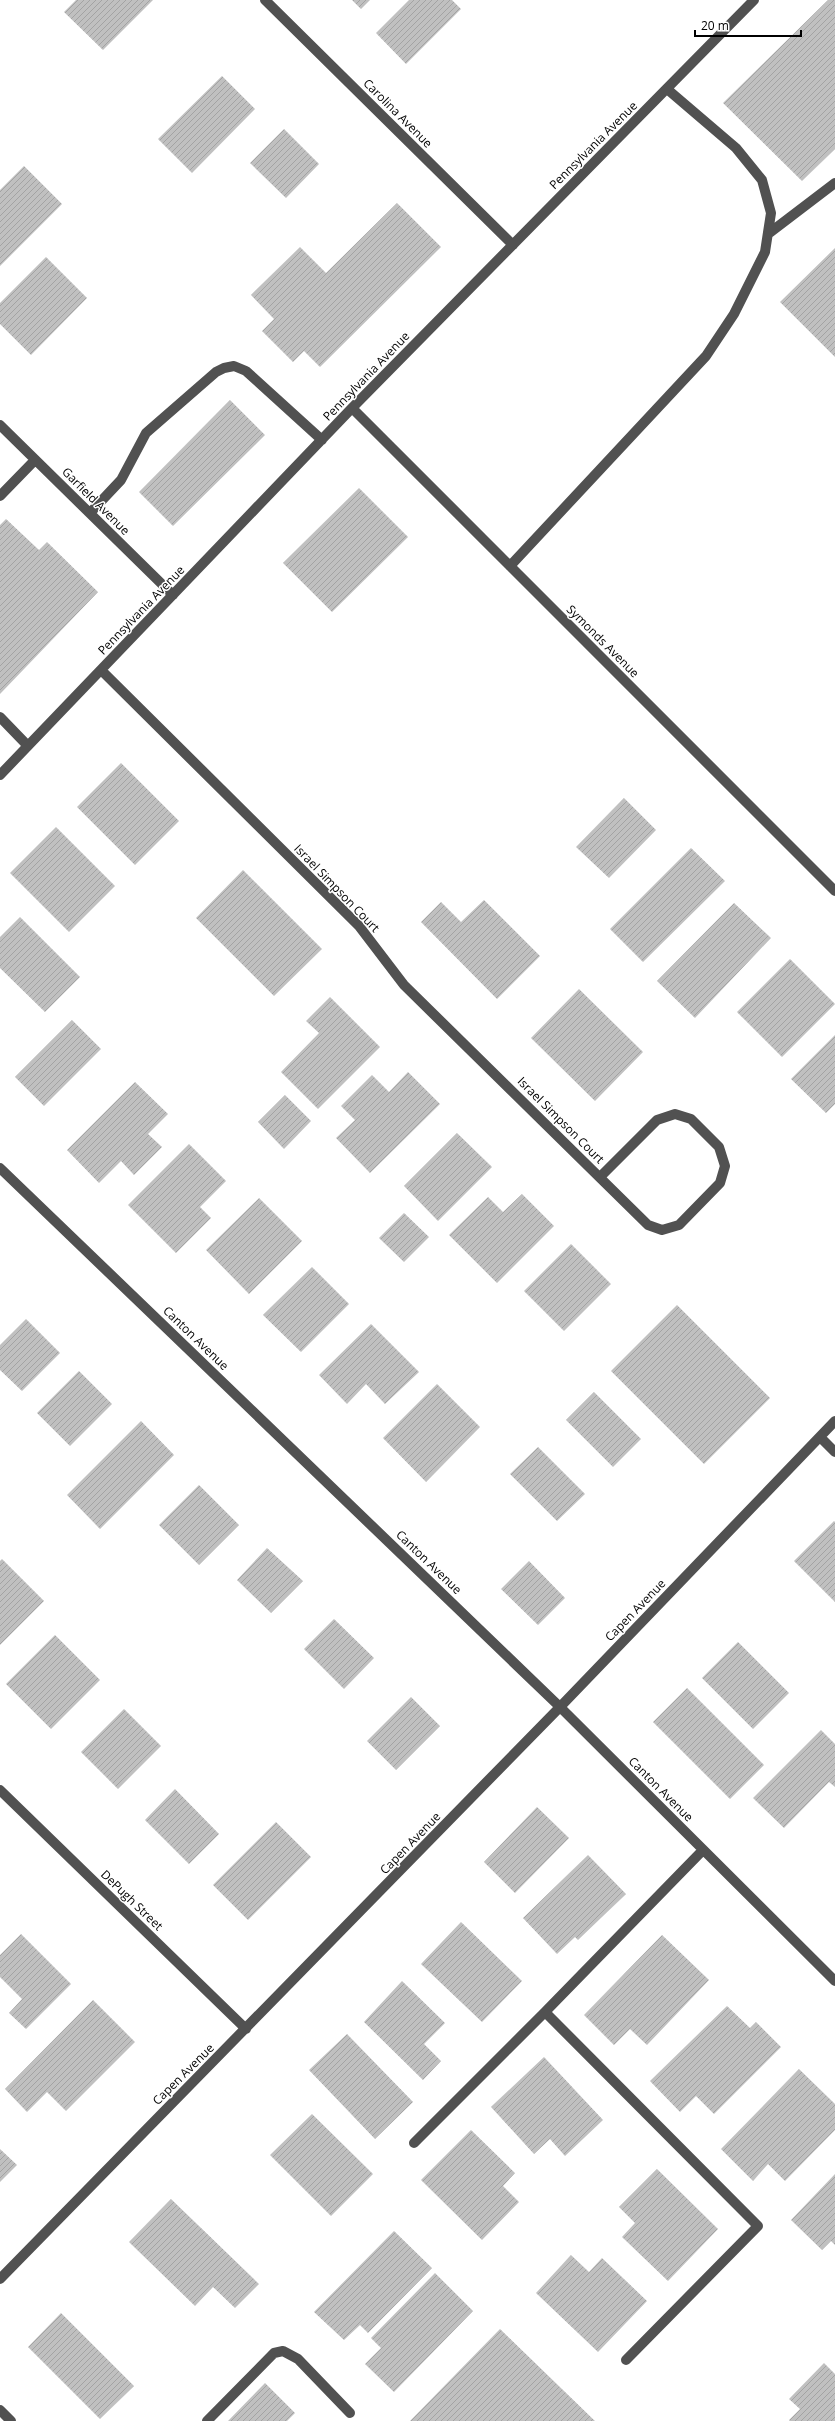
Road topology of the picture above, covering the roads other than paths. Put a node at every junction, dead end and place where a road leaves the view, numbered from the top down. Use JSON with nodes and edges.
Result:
{"nodes":[{"id":1,"x":265,"y":0,"type":"edge"},
{"id":2,"x":754,"y":0,"type":"edge"},
{"id":3,"x":667,"y":88,"type":"junction"},
{"id":4,"x":835,"y":182,"type":"edge"},
{"id":5,"x":768,"y":234,"type":"junction"},
{"id":6,"x":513,"y":245,"type":"junction"},
{"id":7,"x":352,"y":408,"type":"junction"},
{"id":8,"x":0,"y":425,"type":"edge"},
{"id":9,"x":322,"y":440,"type":"junction"},
{"id":10,"x":35,"y":460,"type":"junction"},
{"id":11,"x":0,"y":496,"type":"edge"},
{"id":12,"x":90,"y":513,"type":"junction"},
{"id":13,"x":510,"y":566,"type":"junction"},
{"id":14,"x":173,"y":595,"type":"junction"},
{"id":15,"x":101,"y":670,"type":"junction"},
{"id":16,"x":0,"y":717,"type":"edge"},
{"id":17,"x":28,"y":746,"type":"junction"},
{"id":18,"x":0,"y":775,"type":"edge"},
{"id":19,"x":835,"y":892,"type":"edge"},
{"id":20,"x":0,"y":1168,"type":"edge"},
{"id":21,"x":600,"y":1178,"type":"junction"},
{"id":22,"x":835,"y":1421,"type":"edge"},
{"id":23,"x":820,"y":1437,"type":"junction"},
{"id":24,"x":835,"y":1452,"type":"edge"},
{"id":25,"x":560,"y":1707,"type":"junction"},
{"id":26,"x":0,"y":1790,"type":"edge"},
{"id":27,"x":703,"y":1850,"type":"junction"},
{"id":28,"x":835,"y":1981,"type":"edge"},
{"id":29,"x":545,"y":2012,"type":"junction"},
{"id":30,"x":246,"y":2029,"type":"junction"},
{"id":31,"x":414,"y":2143,"type":"dead end"},
{"id":32,"x":0,"y":2279,"type":"edge"},
{"id":33,"x":626,"y":2360,"type":"dead end"},
{"id":34,"x":0,"y":2410,"type":"edge"},
{"id":35,"x":350,"y":2413,"type":"dead end"},
{"id":36,"x":11,"y":2421,"type":"edge"},
{"id":37,"x":207,"y":2421,"type":"edge"}],
"edges":[{"from":1,"to":6,"type":"street","name":"Carolina Avenue"},
{"from":2,"to":3,"type":"street","name":"Pennsylvania Avenue"},
{"from":3,"to":5,"type":"street"},
{"from":3,"to":6,"type":"street","name":"Pennsylvania Avenue"},
{"from":4,"to":5,"type":"street"},
{"from":5,"to":13,"type":"street"},
{"from":6,"to":7,"type":"street","name":"Pennsylvania Avenue"},
{"from":7,"to":9,"type":"street","name":"Pennsylvania Avenue"},
{"from":7,"to":13,"type":"street","name":"Symonds Avenue"},
{"from":8,"to":10,"type":"street","name":"Garfield Avenue"},
{"from":9,"to":12,"type":"street"},
{"from":9,"to":14,"type":"street","name":"Pennsylvania Avenue"},
{"from":10,"to":11,"type":"street"},
{"from":10,"to":12,"type":"street","name":"Garfield Avenue"},
{"from":12,"to":14,"type":"street","name":"Garfield Avenue"},
{"from":13,"to":19,"type":"street","name":"Symonds Avenue"},
{"from":14,"to":15,"type":"street","name":"Pennsylvania Avenue"},
{"from":15,"to":17,"type":"street","name":"Pennsylvania Avenue"},
{"from":15,"to":21,"type":"street","name":"Israel Simpson Court"},
{"from":16,"to":17,"type":"street"},
{"from":17,"to":18,"type":"street","name":"Pennsylvania Avenue"},
{"from":20,"to":25,"type":"street","name":"Canton Avenue"},
{"from":21,"to":21,"type":"street","name":"Israel Simpson Court"},
{"from":22,"to":23,"type":"street","name":"Capen Avenue"},
{"from":23,"to":24,"type":"street"},
{"from":23,"to":25,"type":"street","name":"Capen Avenue"},
{"from":25,"to":27,"type":"street","name":"Canton Avenue"},
{"from":25,"to":30,"type":"street","name":"Capen Avenue"},
{"from":26,"to":30,"type":"street","name":"DePugh Street"},
{"from":27,"to":28,"type":"street","name":"Canton Avenue"},
{"from":27,"to":29,"type":"street"},
{"from":29,"to":31,"type":"street"},
{"from":29,"to":33,"type":"street"},
{"from":30,"to":32,"type":"street","name":"Capen Avenue"},
{"from":34,"to":36,"type":"street"},
{"from":35,"to":37,"type":"street"}]}
